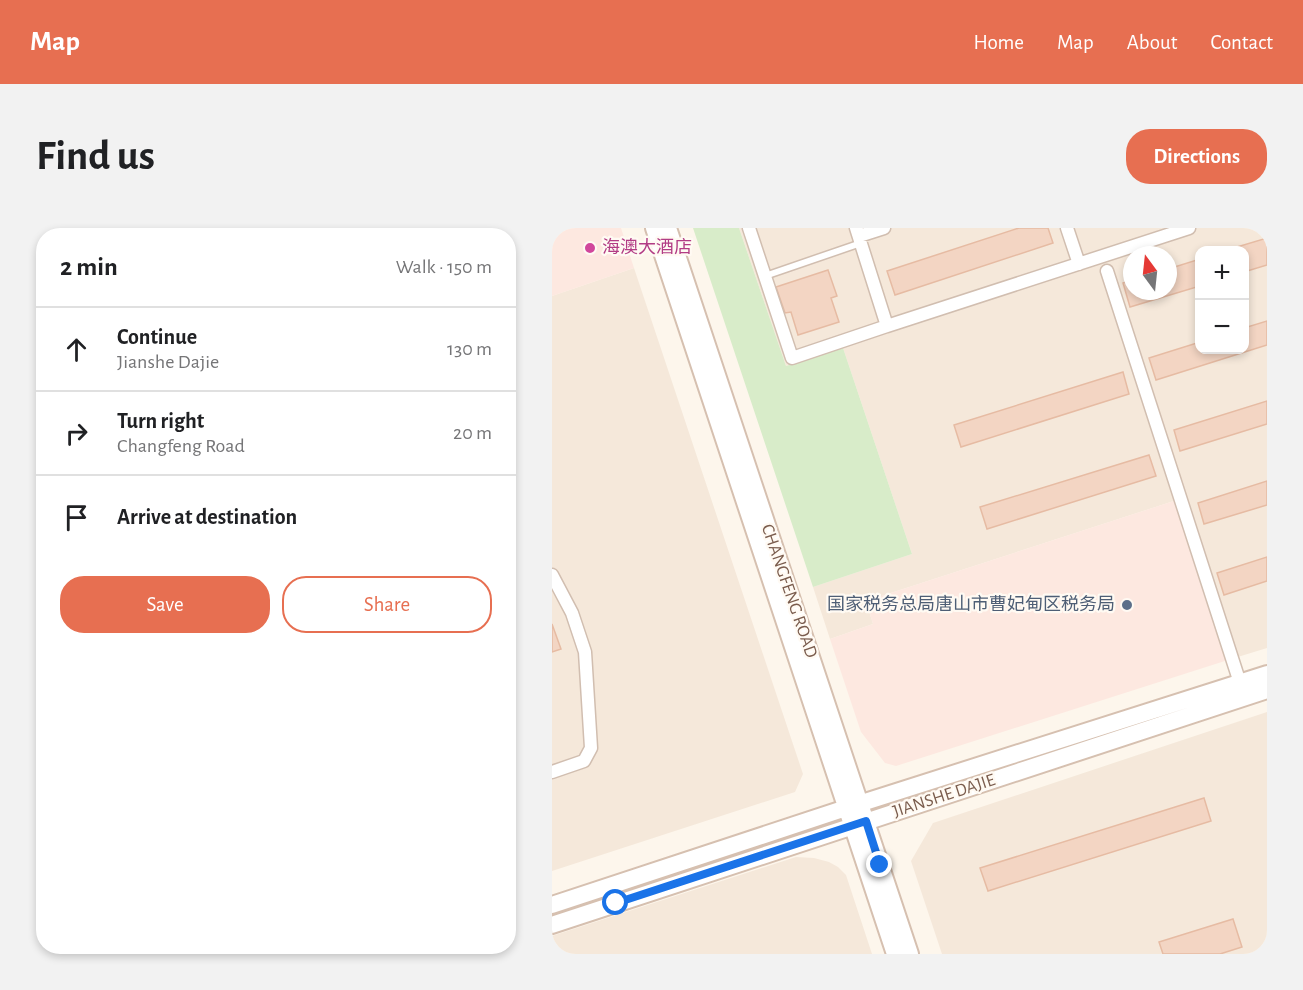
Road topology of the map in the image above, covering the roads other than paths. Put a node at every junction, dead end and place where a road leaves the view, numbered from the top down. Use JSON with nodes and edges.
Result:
{"nodes":[{"id":1,"x":654,"y":228,"type":"edge"},
{"id":2,"x":668,"y":228,"type":"edge"},
{"id":3,"x":749,"y":228,"type":"edge"},
{"id":4,"x":884,"y":228,"type":"edge"},
{"id":5,"x":1067,"y":228,"type":"edge"},
{"id":6,"x":1189,"y":228,"type":"edge"},
{"id":7,"x":858,"y":236,"type":"edge"},
{"id":8,"x":1079,"y":264,"type":"junction"},
{"id":9,"x":1107,"y":271,"type":"dead end"},
{"id":10,"x":765,"y":276,"type":"junction"},
{"id":11,"x":887,"y":326,"type":"junction"},
{"id":12,"x":552,"y":575,"type":"edge"},
{"id":13,"x":1267,"y":674,"type":"edge"},
{"id":14,"x":1240,"y":683,"type":"junction"},
{"id":15,"x":1267,"y":690,"type":"edge"},
{"id":16,"x":552,"y":772,"type":"edge"},
{"id":17,"x":853,"y":806,"type":"junction"},
{"id":18,"x":859,"y":823,"type":"junction"},
{"id":19,"x":552,"y":905,"type":"edge"},
{"id":20,"x":552,"y":925,"type":"edge"},
{"id":21,"x":895,"y":954,"type":"edge"},
{"id":22,"x":910,"y":954,"type":"edge"}],
"edges":[{"from":1,"to":17,"type":"main road"},
{"from":2,"to":17,"type":"main road","name":"CHANGFENG ROAD"},
{"from":3,"to":10,"type":"street"},
{"from":4,"to":7,"type":"street"},
{"from":5,"to":8,"type":"street"},
{"from":6,"to":8,"type":"street"},
{"from":7,"to":10,"type":"lane"},
{"from":7,"to":11,"type":"street"},
{"from":8,"to":11,"type":"street"},
{"from":9,"to":14,"type":"street"},
{"from":10,"to":11,"type":"street"},
{"from":12,"to":16,"type":"street"},
{"from":13,"to":14,"type":"main road","name":"JIANSHE DAJIE"},
{"from":14,"to":17,"type":"main road","name":"JIANSHE DAJIE"},
{"from":15,"to":18,"type":"main road","name":"JIANSHE DAJIE"},
{"from":17,"to":18,"type":"main road","name":"CHANGFENG ROAD"},
{"from":17,"to":19,"type":"main road","name":"JIANSHE DAJIE"},
{"from":18,"to":20,"type":"main road","name":"JIANSHE DAJIE"},
{"from":18,"to":21,"type":"main road"},
{"from":18,"to":22,"type":"main road","name":"CHANGFENG ROAD"}]}
